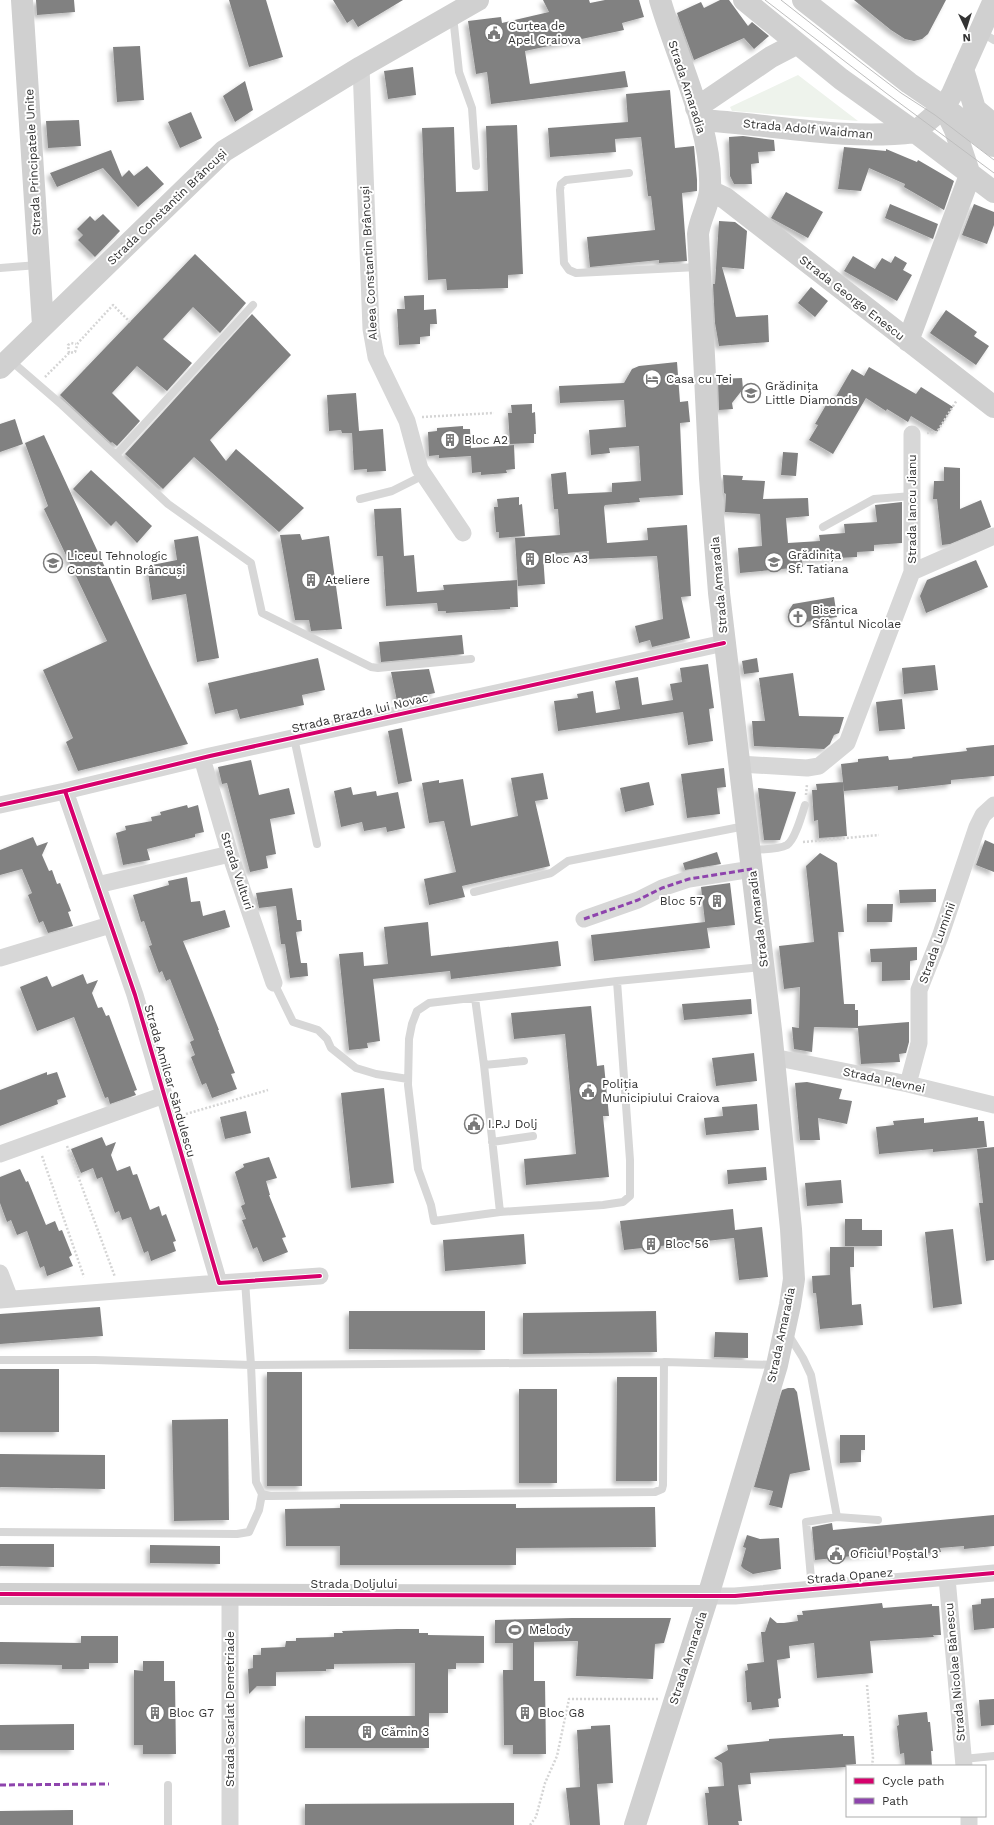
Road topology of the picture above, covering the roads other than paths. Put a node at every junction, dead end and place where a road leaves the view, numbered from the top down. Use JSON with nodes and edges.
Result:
{"nodes":[{"id":1,"x":22,"y":0,"type":"edge"},
{"id":2,"x":478,"y":0,"type":"edge"},
{"id":3,"x":660,"y":0,"type":"edge"},
{"id":4,"x":744,"y":0,"type":"edge"},
{"id":5,"x":803,"y":0,"type":"edge"},
{"id":6,"x":994,"y":0,"type":"edge"},
{"id":7,"x":453,"y":14,"type":"junction"},
{"id":8,"x":987,"y":36,"type":"edge"},
{"id":9,"x":796,"y":44,"type":"junction"},
{"id":10,"x":361,"y":67,"type":"junction"},
{"id":11,"x":963,"y":69,"type":"junction"},
{"id":12,"x":944,"y":107,"type":"junction"},
{"id":13,"x":698,"y":114,"type":"junction"},
{"id":14,"x":994,"y":125,"type":"edge"},
{"id":15,"x":915,"y":132,"type":"junction"},
{"id":16,"x":994,"y":146,"type":"edge"},
{"id":17,"x":476,"y":166,"type":"dead end"},
{"id":18,"x":629,"y":174,"type":"dead end"},
{"id":19,"x":970,"y":175,"type":"junction"},
{"id":20,"x":710,"y":191,"type":"junction"},
{"id":21,"x":994,"y":192,"type":"edge"},
{"id":22,"x":39,"y":265,"type":"junction"},
{"id":23,"x":0,"y":268,"type":"edge"},
{"id":24,"x":699,"y":268,"type":"junction"},
{"id":25,"x":253,"y":305,"type":"dead end"},
{"id":26,"x":43,"y":325,"type":"junction"},
{"id":27,"x":908,"y":341,"type":"junction"},
{"id":28,"x":4,"y":364,"type":"edge"},
{"id":29,"x":994,"y":407,"type":"edge"},
{"id":30,"x":912,"y":434,"type":"road end"},
{"id":31,"x":116,"y":455,"type":"junction"},
{"id":32,"x":424,"y":475,"type":"junction"},
{"id":33,"x":912,"y":496,"type":"junction"},
{"id":34,"x":360,"y":499,"type":"dead end"},
{"id":35,"x":823,"y":527,"type":"dead end"},
{"id":36,"x":463,"y":533,"type":"dead end"},
{"id":37,"x":994,"y":536,"type":"edge"},
{"id":38,"x":912,"y":572,"type":"junction"},
{"id":39,"x":724,"y":643,"type":"junction"},
{"id":40,"x":471,"y":659,"type":"dead end"},
{"id":41,"x":294,"y":738,"type":"junction"},
{"id":42,"x":202,"y":758,"type":"junction"},
{"id":43,"x":738,"y":764,"type":"junction"},
{"id":44,"x":65,"y":791,"type":"junction"},
{"id":45,"x":0,"y":805,"type":"edge"},
{"id":46,"x":805,"y":805,"type":"road end"},
{"id":47,"x":994,"y":805,"type":"edge"},
{"id":48,"x":746,"y":826,"type":"junction"},
{"id":49,"x":317,"y":844,"type":"dead end"},
{"id":50,"x":230,"y":854,"type":"junction"},
{"id":51,"x":751,"y":860,"type":"junction"},
{"id":52,"x":97,"y":885,"type":"junction"},
{"id":53,"x":474,"y":892,"type":"dead end"},
{"id":54,"x":584,"y":919,"type":"dead end"},
{"id":55,"x":110,"y":925,"type":"junction"},
{"id":56,"x":0,"y":958,"type":"edge"},
{"id":57,"x":763,"y":966,"type":"junction"},
{"id":58,"x":617,"y":981,"type":"junction"},
{"id":59,"x":274,"y":983,"type":"joint"},
{"id":60,"x":476,"y":998,"type":"junction"},
{"id":61,"x":773,"y":1057,"type":"junction"},
{"id":62,"x":524,"y":1061,"type":"dead end"},
{"id":63,"x":484,"y":1065,"type":"junction"},
{"id":64,"x":408,"y":1079,"type":"junction"},
{"id":65,"x":908,"y":1084,"type":"junction"},
{"id":66,"x":164,"y":1095,"type":"junction"},
{"id":67,"x":994,"y":1105,"type":"edge"},
{"id":68,"x":533,"y":1136,"type":"dead end"},
{"id":69,"x":492,"y":1142,"type":"junction"},
{"id":70,"x":0,"y":1154,"type":"edge"},
{"id":71,"x":500,"y":1212,"type":"junction"},
{"id":72,"x":0,"y":1273,"type":"edge"},
{"id":73,"x":320,"y":1276,"type":"dead end"},
{"id":74,"x":245,"y":1281,"type":"junction"},
{"id":75,"x":219,"y":1283,"type":"junction"},
{"id":76,"x":5,"y":1300,"type":"edge"},
{"id":77,"x":785,"y":1330,"type":"junction"},
{"id":78,"x":0,"y":1360,"type":"edge"},
{"id":79,"x":664,"y":1362,"type":"junction"},
{"id":80,"x":251,"y":1365,"type":"junction"},
{"id":81,"x":777,"y":1365,"type":"junction"},
{"id":82,"x":262,"y":1494,"type":"junction"},
{"id":83,"x":838,"y":1517,"type":"junction"},
{"id":84,"x":878,"y":1520,"type":"dead end"},
{"id":85,"x":0,"y":1532,"type":"edge"},
{"id":86,"x":994,"y":1573,"type":"edge"},
{"id":87,"x":947,"y":1578,"type":"junction"},
{"id":88,"x":812,"y":1589,"type":"junction"},
{"id":89,"x":0,"y":1594,"type":"edge"},
{"id":90,"x":230,"y":1594,"type":"junction"},
{"id":91,"x":708,"y":1596,"type":"junction"},
{"id":92,"x":994,"y":1756,"type":"edge"},
{"id":93,"x":964,"y":1762,"type":"edge"},
{"id":94,"x":168,"y":1785,"type":"dead end"},
{"id":95,"x":168,"y":1825,"type":"edge"},
{"id":96,"x":230,"y":1825,"type":"edge"},
{"id":97,"x":636,"y":1825,"type":"edge"}],
"edges":[{"from":1,"to":22,"type":"street","name":"Strada Principatele Unite"},
{"from":2,"to":7,"type":"street","name":"Strada Constantin Brâncuși"},
{"from":3,"to":13,"type":"street","name":"Strada Amaradia"},
{"from":4,"to":9,"type":"street"},
{"from":5,"to":12,"type":"street"},
{"from":6,"to":8,"type":"street"},
{"from":7,"to":10,"type":"street","name":"Strada Constantin Brâncuși"},
{"from":7,"to":17,"type":"lane"},
{"from":8,"to":11,"type":"street"},
{"from":9,"to":13,"type":"street"},
{"from":9,"to":15,"type":"street"},
{"from":10,"to":26,"type":"street","name":"Strada Constantin Brâncuși"},
{"from":10,"to":32,"type":"street","name":"Aleea Constantin Brâncuși"},
{"from":11,"to":12,"type":"street"},
{"from":11,"to":14,"type":"street"},
{"from":12,"to":15,"type":"street"},
{"from":12,"to":16,"type":"street"},
{"from":12,"to":19,"type":"street"},
{"from":13,"to":15,"type":"street","name":"Strada Adolf Waidman"},
{"from":13,"to":20,"type":"street","name":"Strada Amaradia"},
{"from":15,"to":19,"type":"street"},
{"from":18,"to":24,"type":"lane"},
{"from":19,"to":21,"type":"street"},
{"from":19,"to":27,"type":"street"},
{"from":20,"to":24,"type":"street","name":"Strada Amaradia"},
{"from":20,"to":27,"type":"street","name":"Strada George Enescu"},
{"from":22,"to":23,"type":"lane"},
{"from":22,"to":26,"type":"street","name":"Strada Principatele Unite"},
{"from":24,"to":39,"type":"street","name":"Strada Amaradia"},
{"from":25,"to":31,"type":"lane"},
{"from":26,"to":28,"type":"street","name":"Strada Constantin Brâncuși"},
{"from":27,"to":29,"type":"street","name":"Strada George Enescu"},
{"from":28,"to":31,"type":"lane"},
{"from":30,"to":33,"type":"street","name":"Strada Iancu Jianu"},
{"from":31,"to":40,"type":"lane"},
{"from":32,"to":34,"type":"lane"},
{"from":32,"to":36,"type":"street","name":"Aleea Constantin Brâncuși"},
{"from":33,"to":35,"type":"lane"},
{"from":33,"to":38,"type":"street","name":"Strada Iancu Jianu"},
{"from":37,"to":38,"type":"street"},
{"from":38,"to":43,"type":"street","name":"Strada Iancu Jianu"},
{"from":39,"to":41,"type":"street","name":"Strada Brazda lui Novac"},
{"from":39,"to":43,"type":"street","name":"Strada Amaradia"},
{"from":41,"to":42,"type":"street","name":"Strada Brazda lui Novac"},
{"from":41,"to":49,"type":"lane"},
{"from":42,"to":44,"type":"street","name":"Strada Brazda lui Novac"},
{"from":42,"to":50,"type":"street","name":"Strada Vulturi"},
{"from":43,"to":48,"type":"street","name":"Strada Amaradia"},
{"from":44,"to":45,"type":"street","name":"Strada Brazda lui Novac"},
{"from":44,"to":52,"type":"street","name":"Strada Amilcar Săndulescu"},
{"from":46,"to":51,"type":"lane"},
{"from":47,"to":65,"type":"street","name":"Strada Luminii"},
{"from":48,"to":51,"type":"street","name":"Strada Amaradia"},
{"from":48,"to":53,"type":"lane"},
{"from":50,"to":52,"type":"street"},
{"from":50,"to":59,"type":"street","name":"Strada Vulturi"},
{"from":51,"to":54,"type":"street"},
{"from":51,"to":57,"type":"street","name":"Strada Amaradia"},
{"from":52,"to":55,"type":"street","name":"Strada Amilcar Săndulescu"},
{"from":55,"to":56,"type":"street"},
{"from":55,"to":66,"type":"street","name":"Strada Amilcar Săndulescu"},
{"from":57,"to":58,"type":"lane"},
{"from":57,"to":61,"type":"street","name":"Strada Amaradia"},
{"from":58,"to":60,"type":"lane"},
{"from":58,"to":71,"type":"lane"},
{"from":59,"to":64,"type":"lane"},
{"from":60,"to":63,"type":"lane"},
{"from":60,"to":64,"type":"lane"},
{"from":61,"to":65,"type":"street","name":"Strada Plevnei"},
{"from":61,"to":77,"type":"street","name":"Strada Amaradia"},
{"from":62,"to":63,"type":"lane"},
{"from":63,"to":69,"type":"lane"},
{"from":64,"to":71,"type":"lane"},
{"from":65,"to":67,"type":"street","name":"Strada Plevnei"},
{"from":66,"to":70,"type":"street","name":"Strada Amilcar Săndulescu"},
{"from":66,"to":75,"type":"street","name":"Strada Amilcar Săndulescu"},
{"from":68,"to":69,"type":"lane"},
{"from":69,"to":71,"type":"lane"},
{"from":72,"to":76,"type":"street"},
{"from":73,"to":74,"type":"street"},
{"from":74,"to":75,"type":"street"},
{"from":74,"to":80,"type":"lane"},
{"from":75,"to":76,"type":"street"},
{"from":77,"to":81,"type":"street","name":"Strada Amaradia"},
{"from":77,"to":83,"type":"lane"},
{"from":78,"to":80,"type":"lane"},
{"from":79,"to":80,"type":"lane"},
{"from":79,"to":81,"type":"lane"},
{"from":79,"to":82,"type":"lane"},
{"from":80,"to":82,"type":"lane"},
{"from":81,"to":91,"type":"street","name":"Strada Amaradia"},
{"from":82,"to":85,"type":"lane"},
{"from":83,"to":84,"type":"lane"},
{"from":83,"to":88,"type":"lane"},
{"from":86,"to":87,"type":"street","name":"Strada Opanez"},
{"from":87,"to":88,"type":"street","name":"Strada Opanez"},
{"from":87,"to":93,"type":"street","name":"Strada Nicolae Bănescu"},
{"from":88,"to":91,"type":"street","name":"Strada Opanez"},
{"from":89,"to":90,"type":"street","name":"Strada Doljului"},
{"from":90,"to":91,"type":"street","name":"Strada Doljului"},
{"from":90,"to":96,"type":"street","name":"Strada Scarlat Demetriade"},
{"from":91,"to":97,"type":"street","name":"Strada Amaradia"},
{"from":92,"to":93,"type":"lane"},
{"from":94,"to":95,"type":"lane"}]}
